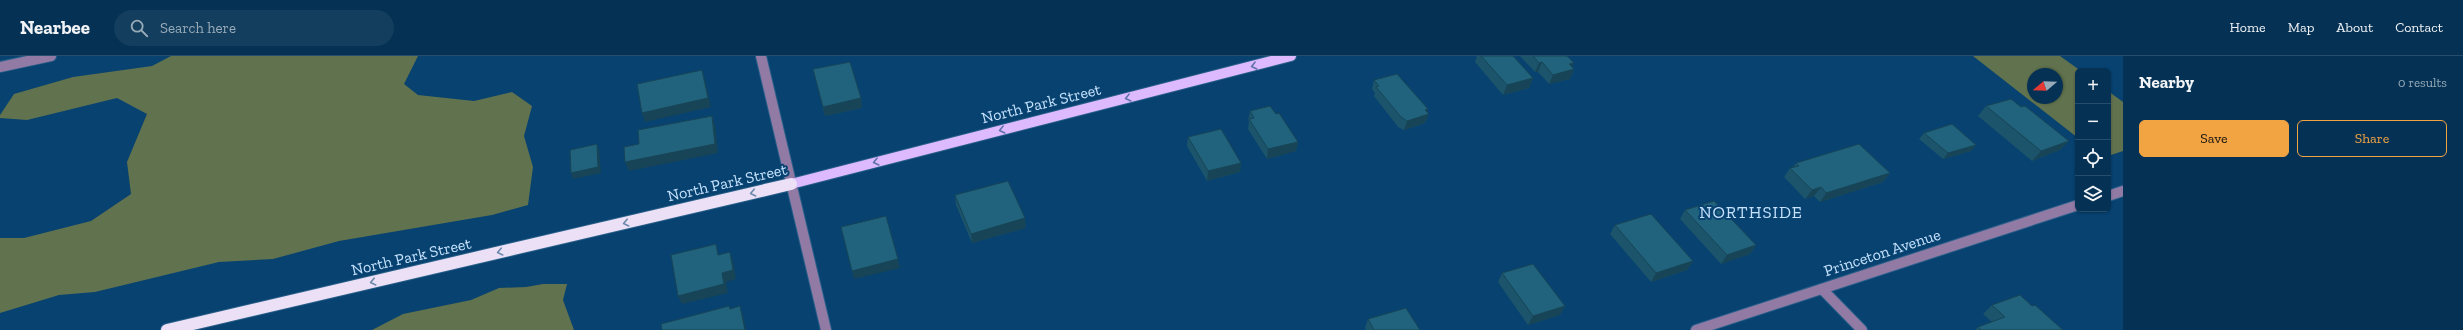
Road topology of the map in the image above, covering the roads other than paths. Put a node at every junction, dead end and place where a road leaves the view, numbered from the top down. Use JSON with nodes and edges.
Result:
{"nodes":[{"id":1,"x":51,"y":56,"type":"edge"},
{"id":2,"x":761,"y":56,"type":"edge"},
{"id":3,"x":1291,"y":56,"type":"edge"},
{"id":4,"x":0,"y":67,"type":"edge"},
{"id":5,"x":791,"y":184,"type":"junction"},
{"id":6,"x":2123,"y":191,"type":"edge"},
{"id":7,"x":2111,"y":195,"type":"edge"},
{"id":8,"x":2075,"y":207,"type":"edge"},
{"id":9,"x":1822,"y":289,"type":"junction"},
{"id":10,"x":167,"y":330,"type":"edge"},
{"id":11,"x":826,"y":330,"type":"edge"},
{"id":12,"x":1696,"y":330,"type":"edge"},
{"id":13,"x":1862,"y":330,"type":"edge"}],
"edges":[{"from":1,"to":4,"type":"street"},
{"from":2,"to":5,"type":"street"},
{"from":3,"to":5,"type":"main road","name":"North Park Street","one_way":true},
{"from":5,"to":10,"type":"highway","name":"North Park Street","one_way":true},
{"from":5,"to":11,"type":"street"},
{"from":6,"to":7,"type":"street"},
{"from":8,"to":9,"type":"street","name":"Princeton Avenue"},
{"from":9,"to":12,"type":"street","name":"Princeton Avenue"},
{"from":9,"to":13,"type":"street"}]}
